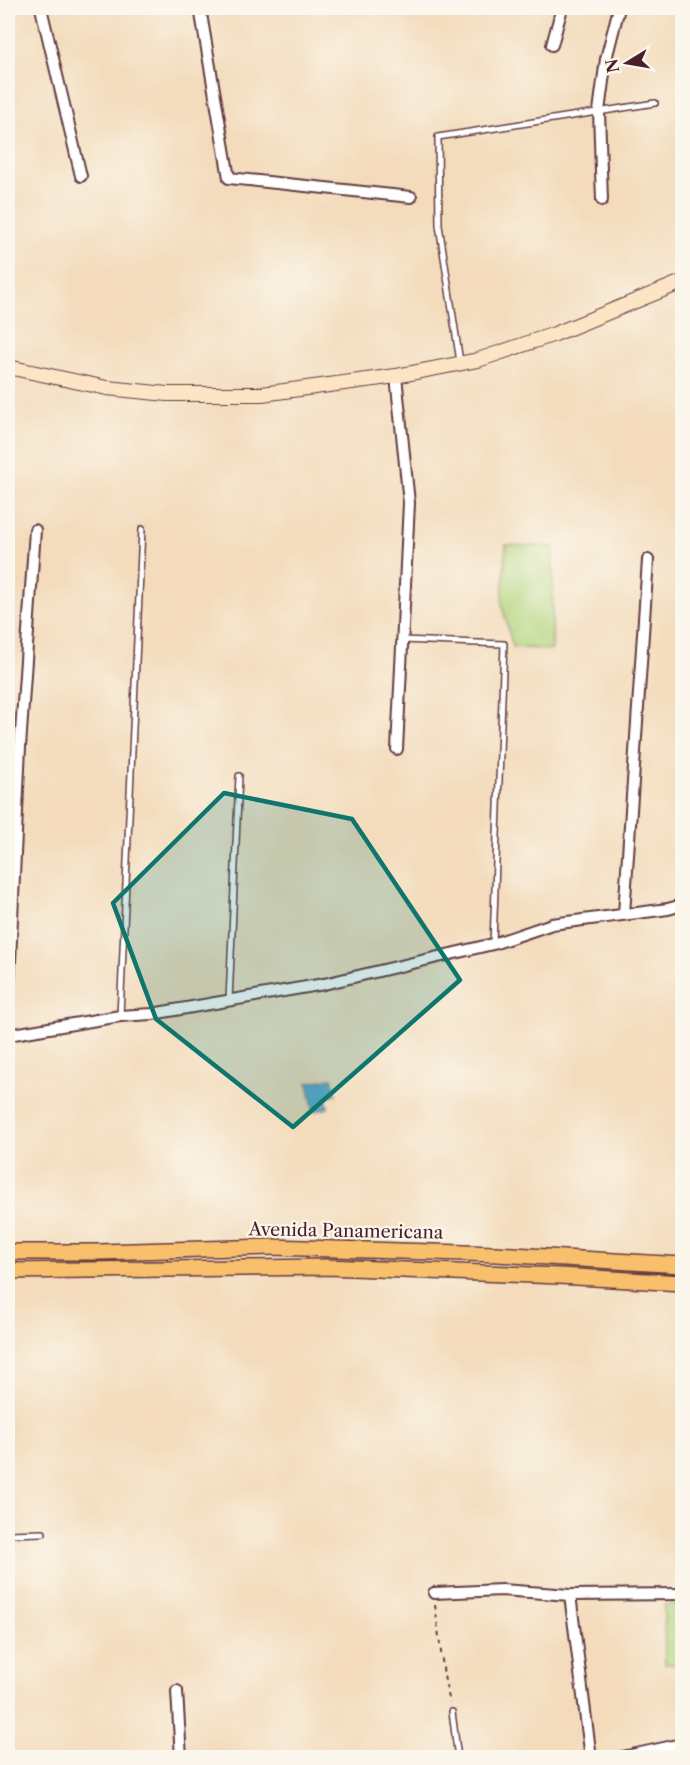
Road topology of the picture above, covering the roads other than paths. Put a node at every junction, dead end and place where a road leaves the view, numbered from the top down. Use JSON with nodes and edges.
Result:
{"nodes":[{"id":1,"x":41,"y":8,"type":"edge"},
{"id":2,"x":200,"y":8,"type":"edge"},
{"id":3,"x":562,"y":8,"type":"edge"},
{"id":4,"x":619,"y":8,"type":"edge"},
{"id":5,"x":552,"y":45,"type":"dead end"},
{"id":6,"x":655,"y":103,"type":"dead end"},
{"id":7,"x":599,"y":111,"type":"junction"},
{"id":8,"x":81,"y":176,"type":"dead end"},
{"id":9,"x":411,"y":197,"type":"dead end"},
{"id":10,"x":602,"y":200,"type":"dead end"},
{"id":11,"x":682,"y":282,"type":"edge"},
{"id":12,"x":460,"y":363,"type":"junction"},
{"id":13,"x":8,"y":367,"type":"edge"},
{"id":14,"x":396,"y":376,"type":"junction"},
{"id":15,"x":142,"y":529,"type":"dead end"},
{"id":16,"x":35,"y":530,"type":"dead end"},
{"id":17,"x":648,"y":560,"type":"dead end"},
{"id":18,"x":402,"y":640,"type":"junction"},
{"id":19,"x":397,"y":749,"type":"dead end"},
{"id":20,"x":239,"y":776,"type":"dead end"},
{"id":21,"x":682,"y":905,"type":"edge"},
{"id":22,"x":624,"y":914,"type":"junction"},
{"id":23,"x":493,"y":944,"type":"junction"},
{"id":24,"x":229,"y":1000,"type":"junction"},
{"id":25,"x":8,"y":1004,"type":"edge"},
{"id":26,"x":120,"y":1016,"type":"junction"},
{"id":27,"x":8,"y":1035,"type":"edge"},
{"id":28,"x":184,"y":1250,"type":"junction"},
{"id":29,"x":8,"y":1252,"type":"edge"},
{"id":30,"x":99,"y":1252,"type":"junction"},
{"id":31,"x":496,"y":1254,"type":"junction"},
{"id":32,"x":682,"y":1265,"type":"edge"},
{"id":33,"x":98,"y":1269,"type":"junction"},
{"id":34,"x":184,"y":1269,"type":"junction"},
{"id":35,"x":8,"y":1271,"type":"edge"},
{"id":36,"x":495,"y":1274,"type":"junction"},
{"id":37,"x":682,"y":1283,"type":"edge"},
{"id":38,"x":43,"y":1533,"type":"dead end"},
{"id":39,"x":8,"y":1534,"type":"edge"},
{"id":40,"x":434,"y":1593,"type":"road end"},
{"id":41,"x":682,"y":1594,"type":"edge"},
{"id":42,"x":570,"y":1595,"type":"junction"},
{"id":43,"x":177,"y":1691,"type":"dead end"},
{"id":44,"x":452,"y":1712,"type":"road end"},
{"id":45,"x":682,"y":1744,"type":"edge"},
{"id":46,"x":180,"y":1758,"type":"edge"},
{"id":47,"x":458,"y":1758,"type":"edge"},
{"id":48,"x":591,"y":1758,"type":"edge"},
{"id":49,"x":618,"y":1758,"type":"edge"}],
"edges":[{"from":1,"to":8,"type":"street"},
{"from":2,"to":9,"type":"street"},
{"from":3,"to":5,"type":"street"},
{"from":4,"to":7,"type":"street"},
{"from":6,"to":7,"type":"lane"},
{"from":7,"to":10,"type":"street"},
{"from":7,"to":12,"type":"lane"},
{"from":11,"to":12,"type":"main road"},
{"from":12,"to":14,"type":"main road"},
{"from":13,"to":14,"type":"main road"},
{"from":14,"to":18,"type":"street"},
{"from":15,"to":26,"type":"lane"},
{"from":16,"to":25,"type":"street"},
{"from":17,"to":22,"type":"street"},
{"from":18,"to":19,"type":"street"},
{"from":18,"to":23,"type":"lane"},
{"from":20,"to":24,"type":"lane"},
{"from":21,"to":22,"type":"street"},
{"from":22,"to":23,"type":"street"},
{"from":23,"to":24,"type":"street"},
{"from":24,"to":26,"type":"street"},
{"from":26,"to":27,"type":"street"},
{"from":28,"to":30,"type":"main road","name":"Avenida Panamericana"},
{"from":28,"to":31,"type":"main road","name":"Avenida Panamericana"},
{"from":28,"to":34,"type":"main road"},
{"from":29,"to":30,"type":"main road","name":"Avenida Panamericana"},
{"from":30,"to":33,"type":"main road"},
{"from":31,"to":32,"type":"main road","name":"Avenida Panamericana"},
{"from":31,"to":36,"type":"main road"},
{"from":33,"to":34,"type":"main road","name":"Avenida Panamericana"},
{"from":33,"to":35,"type":"main road","name":"Avenida Panamericana"},
{"from":34,"to":36,"type":"main road","name":"Avenida Panamericana"},
{"from":36,"to":37,"type":"main road","name":"Avenida Panamericana"},
{"from":38,"to":39,"type":"lane"},
{"from":40,"to":42,"type":"street"},
{"from":41,"to":42,"type":"street"},
{"from":42,"to":48,"type":"street"},
{"from":43,"to":46,"type":"street"},
{"from":44,"to":47,"type":"lane"},
{"from":45,"to":49,"type":"street"}]}
